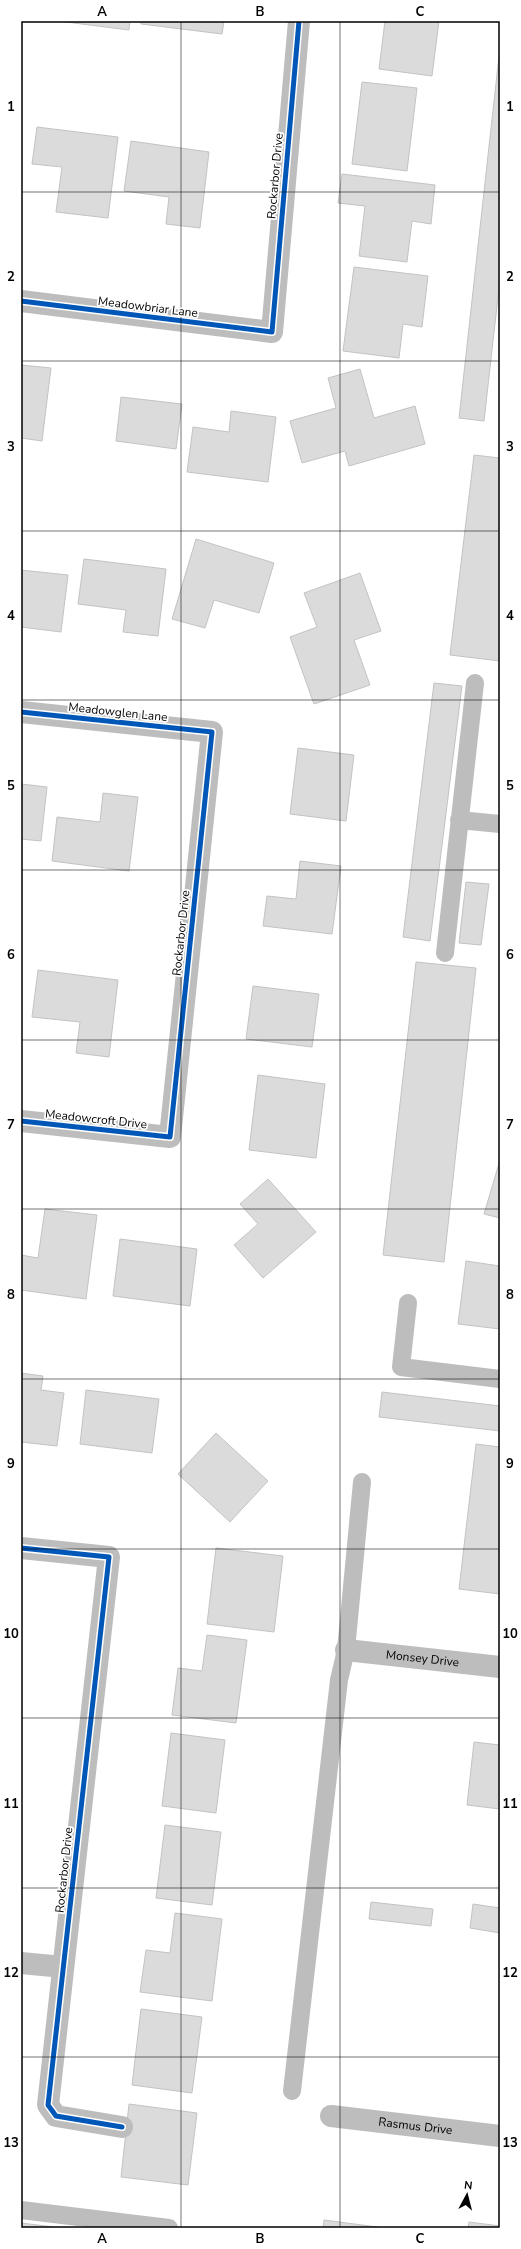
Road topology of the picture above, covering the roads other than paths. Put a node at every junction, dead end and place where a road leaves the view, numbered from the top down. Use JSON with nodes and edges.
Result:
{"nodes":[{"id":1,"x":299,"y":21,"type":"edge"},
{"id":2,"x":21,"y":301,"type":"edge"},
{"id":3,"x":272,"y":332,"type":"joint"},
{"id":4,"x":475,"y":683,"type":"dead end"},
{"id":5,"x":21,"y":712,"type":"edge"},
{"id":6,"x":212,"y":732,"type":"joint"},
{"id":7,"x":459,"y":820,"type":"junction"},
{"id":8,"x":500,"y":824,"type":"edge"},
{"id":9,"x":445,"y":952,"type":"dead end"},
{"id":10,"x":21,"y":1121,"type":"edge"},
{"id":11,"x":170,"y":1137,"type":"joint"},
{"id":12,"x":408,"y":1303,"type":"dead end"},
{"id":13,"x":500,"y":1378,"type":"edge"},
{"id":14,"x":362,"y":1482,"type":"dead end"},
{"id":15,"x":21,"y":1548,"type":"edge"},
{"id":16,"x":346,"y":1650,"type":"junction"},
{"id":17,"x":500,"y":1668,"type":"edge"},
{"id":18,"x":21,"y":1963,"type":"edge"},
{"id":19,"x":63,"y":1967,"type":"junction"},
{"id":20,"x":292,"y":2091,"type":"dead end"},
{"id":21,"x":331,"y":2116,"type":"dead end"},
{"id":22,"x":122,"y":2127,"type":"dead end"},
{"id":23,"x":500,"y":2136,"type":"edge"},
{"id":24,"x":21,"y":2210,"type":"edge"},
{"id":25,"x":169,"y":2228,"type":"edge"}],
"edges":[{"from":1,"to":3,"type":"street","name":"Rockarbor Drive"},
{"from":2,"to":3,"type":"street","name":"Meadowbriar Lane"},
{"from":4,"to":7,"type":"lane"},
{"from":5,"to":6,"type":"street","name":"Meadowglen Lane"},
{"from":6,"to":11,"type":"street","name":"Rockarbor Drive"},
{"from":7,"to":8,"type":"lane"},
{"from":7,"to":9,"type":"lane"},
{"from":10,"to":11,"type":"street","name":"Meadowcroft Drive"},
{"from":12,"to":13,"type":"lane"},
{"from":14,"to":16,"type":"lane"},
{"from":15,"to":19,"type":"street","name":"Rockarbor Drive"},
{"from":16,"to":17,"type":"street","name":"Monsey Drive"},
{"from":16,"to":20,"type":"lane"},
{"from":18,"to":19,"type":"street"},
{"from":19,"to":22,"type":"street","name":"Rockarbor Drive"},
{"from":21,"to":23,"type":"street","name":"Rasmus Drive"},
{"from":24,"to":25,"type":"lane"}]}
